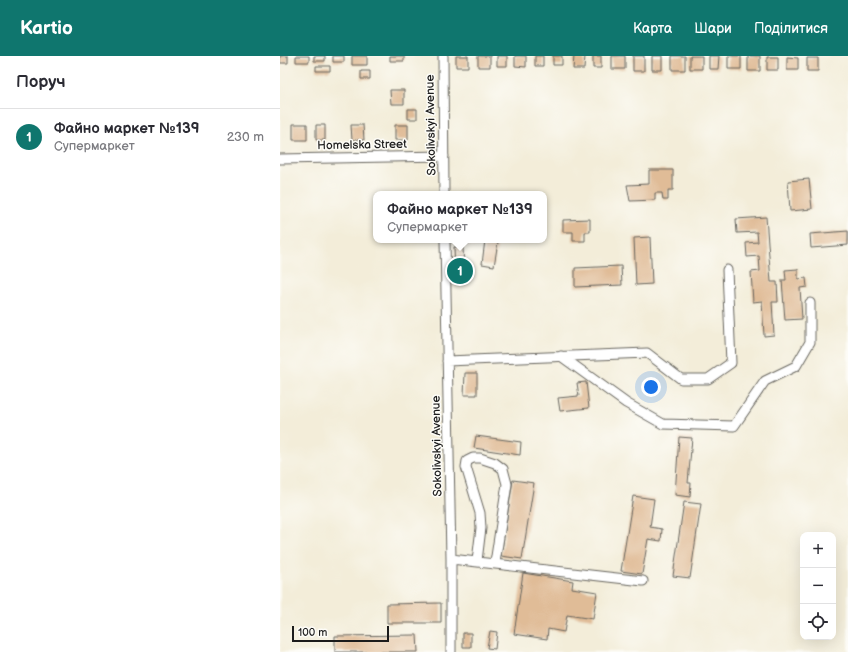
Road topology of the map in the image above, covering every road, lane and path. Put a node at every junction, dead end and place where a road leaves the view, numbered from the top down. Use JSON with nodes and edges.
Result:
{"nodes":[{"id":1,"x":442,"y":56,"type":"edge"},
{"id":2,"x":444,"y":156,"type":"junction"},
{"id":3,"x":280,"y":159,"type":"edge"},
{"id":4,"x":444,"y":191,"type":"edge"},
{"id":5,"x":445,"y":243,"type":"edge"},
{"id":6,"x":727,"y":270,"type":"dead end"},
{"id":7,"x":810,"y":303,"type":"dead end"},
{"id":8,"x":561,"y":356,"type":"junction"},
{"id":9,"x":447,"y":361,"type":"junction"},
{"id":10,"x":451,"y":559,"type":"junction"},
{"id":11,"x":477,"y":561,"type":"junction"},
{"id":12,"x":494,"y":563,"type":"junction"},
{"id":13,"x":643,"y":581,"type":"dead end"},
{"id":14,"x":451,"y":652,"type":"edge"}],
"edges":[{"from":1,"to":2,"type":"street","name":"Sokolivskyi Avenue"},
{"from":2,"to":3,"type":"street","name":"Homelska Street"},
{"from":2,"to":4,"type":"street","name":"Sokolivskyi Avenue"},
{"from":5,"to":9,"type":"street","name":"Sokolivskyi Avenue"},
{"from":6,"to":8,"type":"street"},
{"from":7,"to":8,"type":"street"},
{"from":8,"to":9,"type":"street"},
{"from":9,"to":10,"type":"street","name":"Sokolivskyi Avenue"},
{"from":10,"to":11,"type":"street"},
{"from":10,"to":14,"type":"street","name":"Sokolivskyi Avenue"},
{"from":11,"to":12,"type":"street"},
{"from":11,"to":12,"type":"street"},
{"from":12,"to":13,"type":"street"}]}
